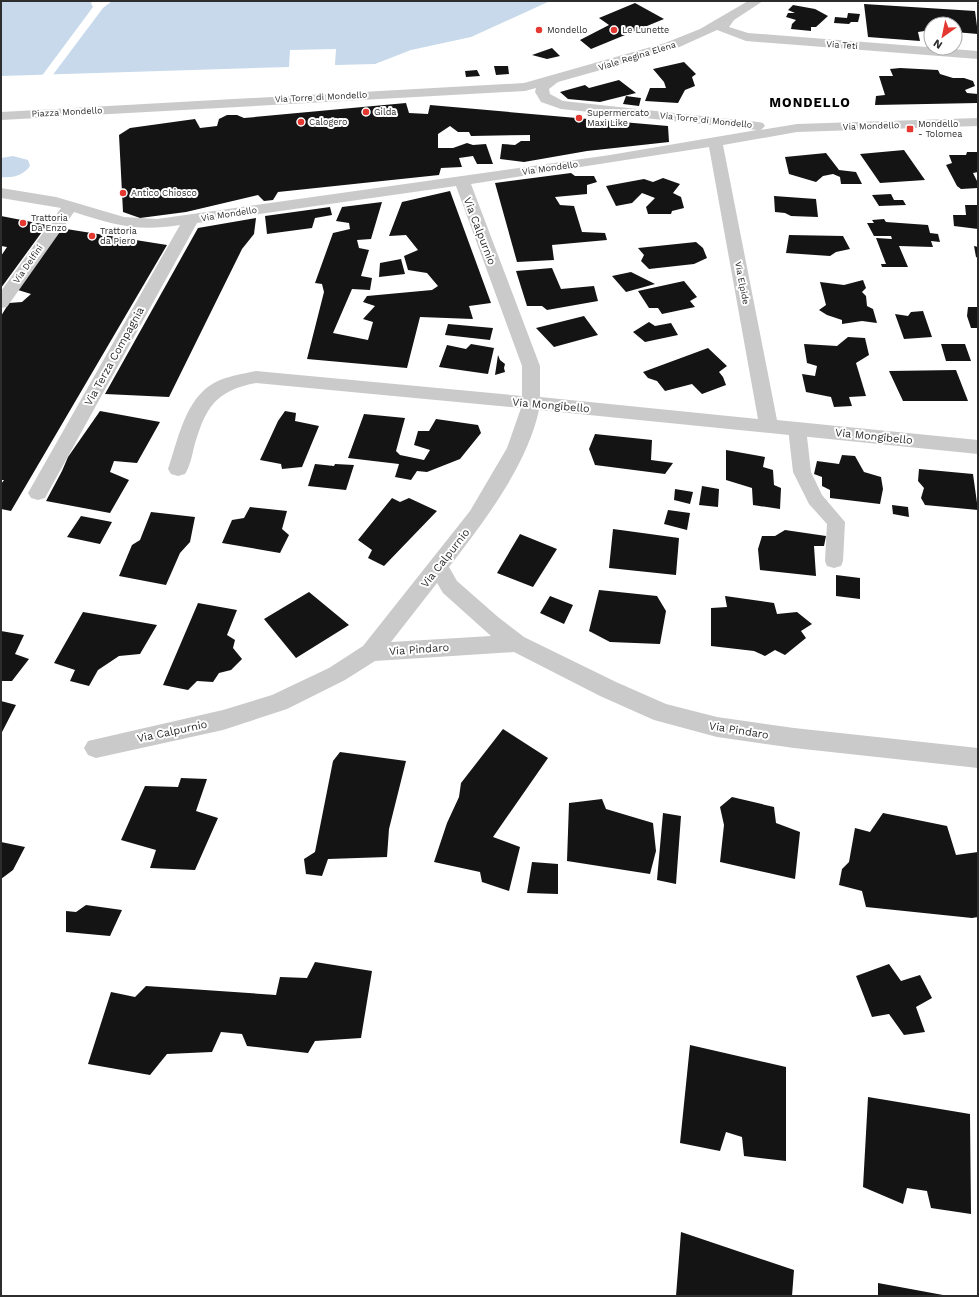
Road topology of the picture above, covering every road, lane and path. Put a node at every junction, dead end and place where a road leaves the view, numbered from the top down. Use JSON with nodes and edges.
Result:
{"nodes":[{"id":1,"x":757,"y":1,"type":"edge"},
{"id":2,"x":729,"y":18,"type":"junction"},
{"id":3,"x":978,"y":55,"type":"edge"},
{"id":4,"x":552,"y":81,"type":"junction"},
{"id":5,"x":509,"y":89,"type":"joint"},
{"id":6,"x":132,"y":108,"type":"joint"},
{"id":7,"x":1,"y":116,"type":"edge"},
{"id":8,"x":978,"y":122,"type":"edge"},
{"id":9,"x":797,"y":128,"type":"junction"},
{"id":10,"x":714,"y":141,"type":"junction"},
{"id":11,"x":462,"y":181,"type":"junction"},
{"id":12,"x":1,"y":193,"type":"edge"},
{"id":13,"x":70,"y":207,"type":"junction"},
{"id":14,"x":191,"y":220,"type":"junction"},
{"id":15,"x":1,"y":304,"type":"edge"},
{"id":16,"x":531,"y":403,"type":"junction"},
{"id":17,"x":769,"y":426,"type":"junction"},
{"id":18,"x":798,"y":428,"type":"junction"},
{"id":19,"x":978,"y":447,"type":"edge"},
{"id":20,"x":178,"y":469,"type":"dead end"},
{"id":21,"x":38,"y":492,"type":"dead end"},
{"id":22,"x":834,"y":561,"type":"dead end"},
{"id":23,"x":438,"y":568,"type":"junction"},
{"id":24,"x":516,"y":643,"type":"junction"},
{"id":25,"x":371,"y":652,"type":"junction"},
{"id":26,"x":96,"y":748,"type":"dead end"},
{"id":27,"x":978,"y":758,"type":"edge"}],
"edges":[{"from":1,"to":2,"type":"street","name":"Viale Regina Elena"},
{"from":2,"to":3,"type":"street","name":"Via Teti"},
{"from":2,"to":4,"type":"street","name":"Viale Regina Elena"},
{"from":4,"to":5,"type":"street","name":"Viale Regina Elena"},
{"from":4,"to":9,"type":"street","name":"Via Torre di Mondello"},
{"from":5,"to":6,"type":"street","name":"Via Torre di Mondello"},
{"from":6,"to":7,"type":"street","name":"Piazza Mondello"},
{"from":8,"to":9,"type":"street","name":"Via Mondello"},
{"from":9,"to":10,"type":"street","name":"Via Mondello"},
{"from":10,"to":11,"type":"street","name":"Via Mondello"},
{"from":10,"to":17,"type":"street","name":"Via Elpide"},
{"from":11,"to":14,"type":"street","name":"Via Mondello"},
{"from":11,"to":16,"type":"street","name":"Via Calpurnio"},
{"from":12,"to":13,"type":"street"},
{"from":13,"to":14,"type":"street","name":"Via Mondello"},
{"from":13,"to":15,"type":"street","name":"Via Delfini"},
{"from":14,"to":21,"type":"street","name":"Via Terza Compagnia"},
{"from":16,"to":17,"type":"street","name":"Via Mongibello"},
{"from":16,"to":20,"type":"street","name":"Via Mongibello"},
{"from":16,"to":23,"type":"street","name":"Via Calpurnio"},
{"from":17,"to":18,"type":"street","name":"Via Mongibello"},
{"from":18,"to":19,"type":"street","name":"Via Mongibello"},
{"from":18,"to":22,"type":"lane"},
{"from":23,"to":24,"type":"street","name":"Via Pindaro"},
{"from":23,"to":25,"type":"street","name":"Via Calpurnio"},
{"from":24,"to":25,"type":"street","name":"Via Pindaro"},
{"from":24,"to":27,"type":"street","name":"Via Pindaro"},
{"from":25,"to":26,"type":"street","name":"Via Calpurnio"}]}
